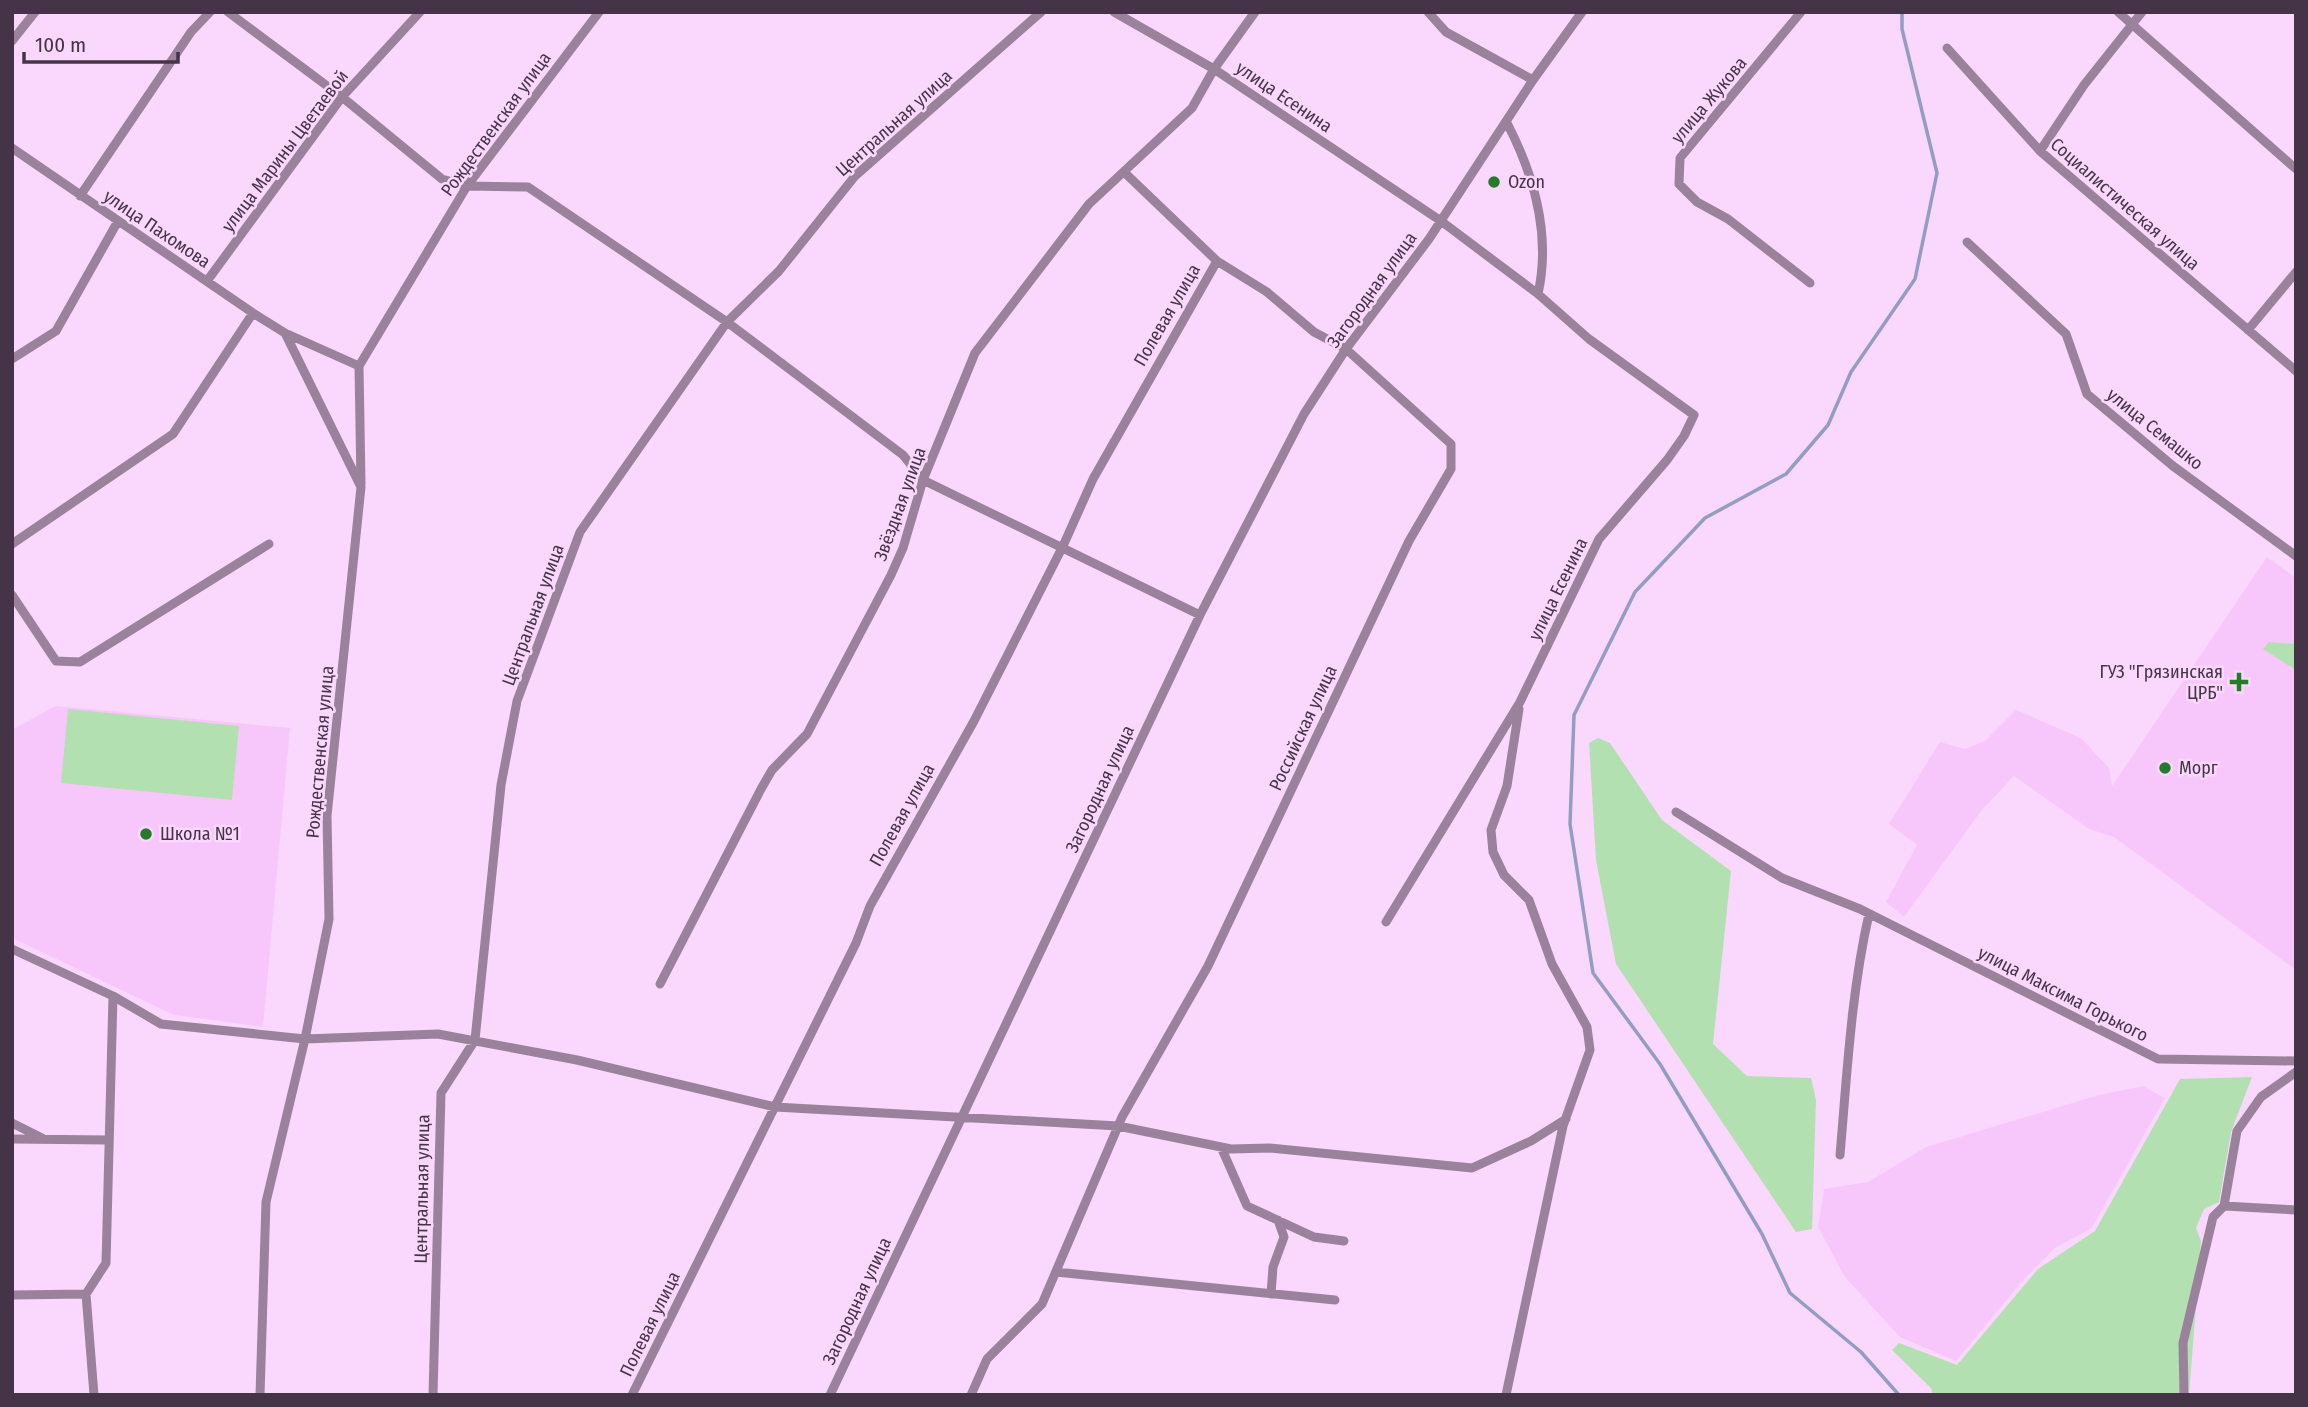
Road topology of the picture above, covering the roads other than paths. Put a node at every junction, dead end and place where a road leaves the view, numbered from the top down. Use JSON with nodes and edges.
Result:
{"nodes":[{"id":1,"x":35,"y":12,"type":"edge"},
{"id":2,"x":210,"y":12,"type":"edge"},
{"id":3,"x":228,"y":12,"type":"edge"},
{"id":4,"x":420,"y":12,"type":"edge"},
{"id":5,"x":600,"y":12,"type":"edge"},
{"id":6,"x":1041,"y":12,"type":"edge"},
{"id":7,"x":1114,"y":12,"type":"edge"},
{"id":8,"x":1255,"y":12,"type":"edge"},
{"id":9,"x":1428,"y":12,"type":"edge"},
{"id":10,"x":1582,"y":12,"type":"edge"},
{"id":11,"x":1801,"y":12,"type":"edge"},
{"id":12,"x":2118,"y":12,"type":"edge"},
{"id":13,"x":2142,"y":12,"type":"edge"},
{"id":14,"x":2132,"y":25,"type":"junction"},
{"id":15,"x":12,"y":41,"type":"edge"},
{"id":16,"x":1947,"y":48,"type":"dead end"},
{"id":17,"x":1214,"y":69,"type":"junction"},
{"id":18,"x":1533,"y":80,"type":"junction"},
{"id":19,"x":342,"y":97,"type":"junction"},
{"id":20,"x":1507,"y":122,"type":"junction"},
{"id":21,"x":12,"y":148,"type":"edge"},
{"id":22,"x":2040,"y":151,"type":"junction"},
{"id":23,"x":2296,"y":169,"type":"edge"},
{"id":24,"x":1124,"y":172,"type":"junction"},
{"id":25,"x":467,"y":186,"type":"junction"},
{"id":26,"x":80,"y":196,"type":"junction"},
{"id":27,"x":118,"y":221,"type":"junction"},
{"id":28,"x":1441,"y":221,"type":"junction"},
{"id":29,"x":1967,"y":242,"type":"dead end"},
{"id":30,"x":1217,"y":261,"type":"junction"},
{"id":31,"x":2296,"y":272,"type":"edge"},
{"id":32,"x":207,"y":281,"type":"junction"},
{"id":33,"x":1810,"y":283,"type":"dead end"},
{"id":34,"x":1538,"y":294,"type":"junction"},
{"id":35,"x":253,"y":313,"type":"junction"},
{"id":36,"x":727,"y":322,"type":"junction"},
{"id":37,"x":2248,"y":330,"type":"junction"},
{"id":38,"x":285,"y":333,"type":"junction"},
{"id":39,"x":1346,"y":349,"type":"junction"},
{"id":40,"x":12,"y":359,"type":"edge"},
{"id":41,"x":359,"y":366,"type":"junction"},
{"id":42,"x":2296,"y":371,"type":"edge"},
{"id":43,"x":923,"y":480,"type":"junction"},
{"id":44,"x":361,"y":487,"type":"junction"},
{"id":45,"x":12,"y":544,"type":"edge"},
{"id":46,"x":269,"y":544,"type":"dead end"},
{"id":47,"x":1063,"y":546,"type":"junction"},
{"id":48,"x":2296,"y":556,"type":"edge"},
{"id":49,"x":12,"y":595,"type":"edge"},
{"id":50,"x":1200,"y":615,"type":"junction"},
{"id":51,"x":1520,"y":702,"type":"junction"},
{"id":52,"x":1676,"y":812,"type":"dead end"},
{"id":53,"x":1869,"y":914,"type":"junction"},
{"id":54,"x":1386,"y":922,"type":"dead end"},
{"id":55,"x":12,"y":948,"type":"edge"},
{"id":56,"x":660,"y":984,"type":"dead end"},
{"id":57,"x":113,"y":996,"type":"junction"},
{"id":58,"x":306,"y":1039,"type":"junction"},
{"id":59,"x":475,"y":1040,"type":"junction"},
{"id":60,"x":2296,"y":1061,"type":"edge"},
{"id":61,"x":2296,"y":1072,"type":"edge"},
{"id":62,"x":775,"y":1107,"type":"junction"},
{"id":63,"x":962,"y":1117,"type":"junction"},
{"id":64,"x":1566,"y":1119,"type":"junction"},
{"id":65,"x":12,"y":1123,"type":"edge"},
{"id":66,"x":1118,"y":1126,"type":"junction"},
{"id":67,"x":12,"y":1139,"type":"edge"},
{"id":68,"x":45,"y":1139,"type":"junction"},
{"id":69,"x":109,"y":1140,"type":"junction"},
{"id":70,"x":1221,"y":1147,"type":"junction"},
{"id":71,"x":1840,"y":1155,"type":"dead end"},
{"id":72,"x":2224,"y":1206,"type":"junction"},
{"id":73,"x":2296,"y":1210,"type":"edge"},
{"id":74,"x":1278,"y":1220,"type":"junction"},
{"id":75,"x":1344,"y":1241,"type":"dead end"},
{"id":76,"x":1056,"y":1272,"type":"junction"},
{"id":77,"x":12,"y":1294,"type":"edge"},
{"id":78,"x":86,"y":1294,"type":"junction"},
{"id":79,"x":1271,"y":1294,"type":"junction"},
{"id":80,"x":1335,"y":1300,"type":"dead end"},
{"id":81,"x":94,"y":1395,"type":"edge"},
{"id":82,"x":260,"y":1395,"type":"edge"},
{"id":83,"x":433,"y":1395,"type":"edge"},
{"id":84,"x":632,"y":1395,"type":"edge"},
{"id":85,"x":830,"y":1395,"type":"edge"},
{"id":86,"x":971,"y":1395,"type":"edge"},
{"id":87,"x":1506,"y":1395,"type":"edge"},
{"id":88,"x":2184,"y":1395,"type":"edge"}],
"edges":[{"from":1,"to":15,"type":"street"},
{"from":2,"to":26,"type":"street"},
{"from":3,"to":19,"type":"street"},
{"from":4,"to":19,"type":"street","name":"улица Марины Цветаевой"},
{"from":5,"to":25,"type":"street","name":"Рождественская улица"},
{"from":6,"to":36,"type":"street","name":"Центральная улица"},
{"from":7,"to":17,"type":"street","name":"улица Есенина"},
{"from":8,"to":17,"type":"street","name":"улица Есенина"},
{"from":9,"to":18,"type":"street"},
{"from":10,"to":18,"type":"street"},
{"from":11,"to":33,"type":"street","name":"улица Жукова"},
{"from":12,"to":14,"type":"street"},
{"from":13,"to":14,"type":"street"},
{"from":14,"to":22,"type":"street"},
{"from":14,"to":23,"type":"street"},
{"from":16,"to":22,"type":"street","name":"Социалистическая улица"},
{"from":17,"to":24,"type":"street","name":"Звёздная улица"},
{"from":17,"to":28,"type":"street","name":"улица Есенина"},
{"from":18,"to":20,"type":"street"},
{"from":19,"to":25,"type":"street"},
{"from":19,"to":32,"type":"street","name":"улица Марины Цветаевой"},
{"from":20,"to":28,"type":"street"},
{"from":20,"to":34,"type":"street"},
{"from":21,"to":26,"type":"street","name":"улица Пахомова"},
{"from":22,"to":37,"type":"street","name":"Социалистическая улица"},
{"from":24,"to":30,"type":"street","name":"Российская улица"},
{"from":24,"to":43,"type":"street","name":"Звёздная улица"},
{"from":25,"to":36,"type":"street"},
{"from":25,"to":41,"type":"street","name":"Рождественская улица"},
{"from":26,"to":27,"type":"street","name":"улица Пахомова"},
{"from":27,"to":32,"type":"street","name":"улица Пахомова"},
{"from":27,"to":40,"type":"street"},
{"from":28,"to":34,"type":"street","name":"улица Есенина"},
{"from":28,"to":39,"type":"street","name":"Загородная улица"},
{"from":29,"to":48,"type":"street","name":"улица Семашко"},
{"from":30,"to":39,"type":"street","name":"Российская улица"},
{"from":30,"to":47,"type":"street","name":"Полевая улица"},
{"from":31,"to":37,"type":"street"},
{"from":32,"to":35,"type":"street","name":"улица Пахомова"},
{"from":34,"to":51,"type":"street","name":"улица Есенина"},
{"from":35,"to":38,"type":"street","name":"улица Пахомова"},
{"from":35,"to":45,"type":"street"},
{"from":36,"to":43,"type":"street"},
{"from":36,"to":59,"type":"street","name":"Центральная улица"},
{"from":37,"to":42,"type":"street","name":"Социалистическая улица"},
{"from":38,"to":41,"type":"street","name":"улица Пахомова"},
{"from":38,"to":44,"type":"street"},
{"from":39,"to":50,"type":"street","name":"Загородная улица"},
{"from":39,"to":66,"type":"street","name":"Российская улица"},
{"from":41,"to":44,"type":"street","name":"Рождественская улица"},
{"from":43,"to":47,"type":"street"},
{"from":43,"to":56,"type":"street","name":"Звёздная улица"},
{"from":44,"to":58,"type":"street","name":"Рождественская улица"},
{"from":46,"to":49,"type":"street"},
{"from":47,"to":50,"type":"street"},
{"from":47,"to":62,"type":"street","name":"Полевая улица"},
{"from":50,"to":63,"type":"street","name":"Загородная улица"},
{"from":51,"to":54,"type":"street","name":"улица Есенина"},
{"from":51,"to":64,"type":"street"},
{"from":52,"to":53,"type":"street","name":"улица Максима Горького"},
{"from":53,"to":60,"type":"street","name":"улица Максима Горького"},
{"from":53,"to":71,"type":"street"},
{"from":55,"to":57,"type":"street"},
{"from":57,"to":58,"type":"street"},
{"from":57,"to":69,"type":"street"},
{"from":58,"to":59,"type":"street"},
{"from":58,"to":82,"type":"street","name":"Рождественская улица"},
{"from":59,"to":62,"type":"street"},
{"from":59,"to":83,"type":"street","name":"Центральная улица"},
{"from":61,"to":72,"type":"street"},
{"from":62,"to":63,"type":"street"},
{"from":62,"to":84,"type":"street","name":"Полевая улица"},
{"from":63,"to":66,"type":"street"},
{"from":63,"to":85,"type":"street","name":"Загородная улица"},
{"from":64,"to":70,"type":"street"},
{"from":64,"to":87,"type":"street"},
{"from":65,"to":68,"type":"street"},
{"from":66,"to":70,"type":"street"},
{"from":66,"to":76,"type":"street","name":"Российская улица"},
{"from":67,"to":68,"type":"street"},
{"from":68,"to":69,"type":"street"},
{"from":69,"to":78,"type":"street"},
{"from":70,"to":74,"type":"street"},
{"from":72,"to":73,"type":"street"},
{"from":72,"to":88,"type":"street"},
{"from":74,"to":75,"type":"street"},
{"from":74,"to":79,"type":"street"},
{"from":76,"to":79,"type":"street"},
{"from":76,"to":86,"type":"street","name":"Российская улица"},
{"from":77,"to":78,"type":"street"},
{"from":78,"to":81,"type":"street"},
{"from":79,"to":80,"type":"street"}]}
